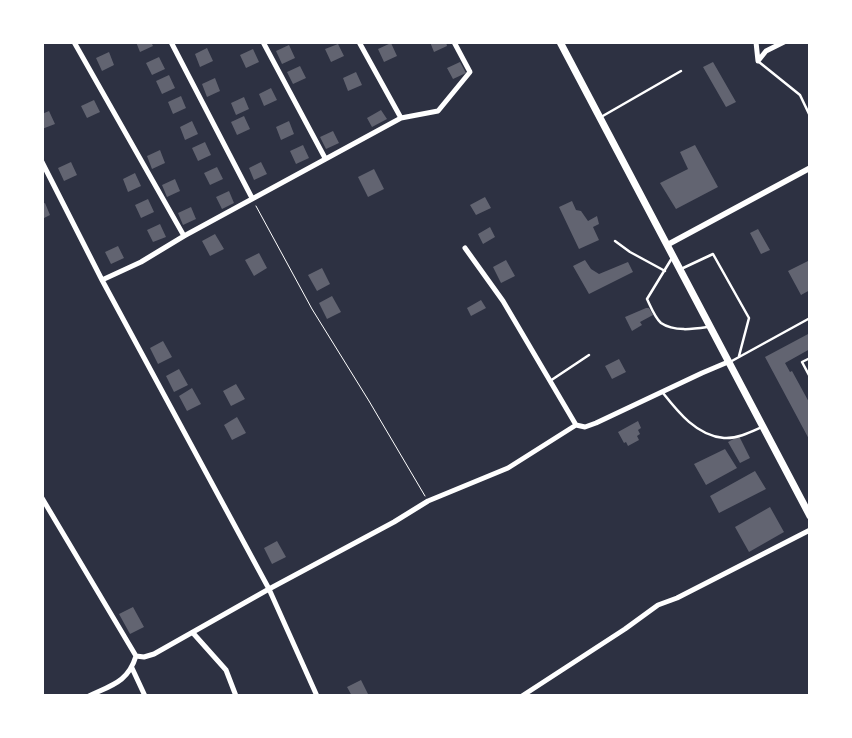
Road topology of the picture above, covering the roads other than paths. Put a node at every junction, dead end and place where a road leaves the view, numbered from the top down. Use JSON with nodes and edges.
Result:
{"nodes":[{"id":1,"x":74,"y":42,"type":"edge"},
{"id":2,"x":171,"y":42,"type":"edge"},
{"id":3,"x":263,"y":42,"type":"edge"},
{"id":4,"x":359,"y":42,"type":"edge"},
{"id":5,"x":454,"y":42,"type":"edge"},
{"id":6,"x":560,"y":42,"type":"edge"},
{"id":7,"x":756,"y":42,"type":"edge"},
{"id":8,"x":784,"y":42,"type":"edge"},
{"id":9,"x":758,"y":61,"type":"junction"},
{"id":10,"x":681,"y":71,"type":"dead end"},
{"id":11,"x":810,"y":116,"type":"edge"},
{"id":12,"x":600,"y":117,"type":"junction"},
{"id":13,"x":401,"y":118,"type":"junction"},
{"id":14,"x":325,"y":158,"type":"junction"},
{"id":15,"x":42,"y":162,"type":"edge"},
{"id":16,"x":810,"y":168,"type":"edge"},
{"id":17,"x":252,"y":198,"type":"junction"},
{"id":18,"x":184,"y":236,"type":"junction"},
{"id":19,"x":615,"y":241,"type":"dead end"},
{"id":20,"x":667,"y":245,"type":"junction"},
{"id":21,"x":465,"y":248,"type":"dead end"},
{"id":22,"x":672,"y":256,"type":"junction"},
{"id":23,"x":680,"y":270,"type":"junction"},
{"id":24,"x":665,"y":271,"type":"junction"},
{"id":25,"x":102,"y":280,"type":"junction"},
{"id":26,"x":810,"y":318,"type":"edge"},
{"id":27,"x":710,"y":327,"type":"junction"},
{"id":28,"x":589,"y":355,"type":"dead end"},
{"id":29,"x":739,"y":356,"type":"junction"},
{"id":30,"x":810,"y":358,"type":"edge"},
{"id":31,"x":728,"y":362,"type":"junction"},
{"id":32,"x":810,"y":377,"type":"edge"},
{"id":33,"x":550,"y":381,"type":"junction"},
{"id":34,"x":663,"y":392,"type":"junction"},
{"id":35,"x":576,"y":425,"type":"junction"},
{"id":36,"x":762,"y":426,"type":"junction"},
{"id":37,"x":42,"y":498,"type":"edge"},
{"id":38,"x":810,"y":516,"type":"edge"},
{"id":39,"x":810,"y":530,"type":"edge"},
{"id":40,"x":269,"y":589,"type":"junction"},
{"id":41,"x":193,"y":633,"type":"junction"},
{"id":42,"x":136,"y":656,"type":"junction"},
{"id":43,"x":132,"y":668,"type":"junction"},
{"id":44,"x":88,"y":696,"type":"edge"},
{"id":45,"x":144,"y":696,"type":"edge"},
{"id":46,"x":236,"y":696,"type":"edge"},
{"id":47,"x":317,"y":696,"type":"edge"},
{"id":48,"x":522,"y":696,"type":"edge"}],
"edges":[{"from":1,"to":18,"type":"street"},
{"from":2,"to":17,"type":"street"},
{"from":3,"to":14,"type":"street"},
{"from":4,"to":13,"type":"street"},
{"from":5,"to":13,"type":"street"},
{"from":6,"to":12,"type":"main road"},
{"from":7,"to":9,"type":"street"},
{"from":8,"to":9,"type":"street"},
{"from":9,"to":11,"type":"lane"},
{"from":10,"to":12,"type":"lane"},
{"from":12,"to":20,"type":"main road"},
{"from":13,"to":14,"type":"street"},
{"from":14,"to":17,"type":"street"},
{"from":15,"to":25,"type":"street"},
{"from":16,"to":20,"type":"street"},
{"from":17,"to":18,"type":"street"},
{"from":18,"to":25,"type":"street"},
{"from":19,"to":24,"type":"lane"},
{"from":20,"to":22,"type":"main road"},
{"from":21,"to":33,"type":"street"},
{"from":22,"to":23,"type":"main road"},
{"from":22,"to":24,"type":"lane"},
{"from":23,"to":27,"type":"main road"},
{"from":23,"to":29,"type":"lane"},
{"from":24,"to":27,"type":"lane"},
{"from":25,"to":40,"type":"street"},
{"from":26,"to":29,"type":"lane"},
{"from":27,"to":31,"type":"main road"},
{"from":28,"to":33,"type":"lane"},
{"from":29,"to":31,"type":"lane"},
{"from":30,"to":32,"type":"lane"},
{"from":31,"to":34,"type":"street"},
{"from":31,"to":36,"type":"main road"},
{"from":33,"to":35,"type":"street"},
{"from":34,"to":35,"type":"street"},
{"from":34,"to":36,"type":"lane"},
{"from":35,"to":40,"type":"street"},
{"from":36,"to":38,"type":"main road"},
{"from":37,"to":42,"type":"street"},
{"from":39,"to":48,"type":"street"},
{"from":40,"to":41,"type":"street"},
{"from":40,"to":47,"type":"street"},
{"from":41,"to":42,"type":"street"},
{"from":41,"to":46,"type":"street"},
{"from":42,"to":43,"type":"street"},
{"from":43,"to":44,"type":"street"},
{"from":43,"to":45,"type":"street"}]}
